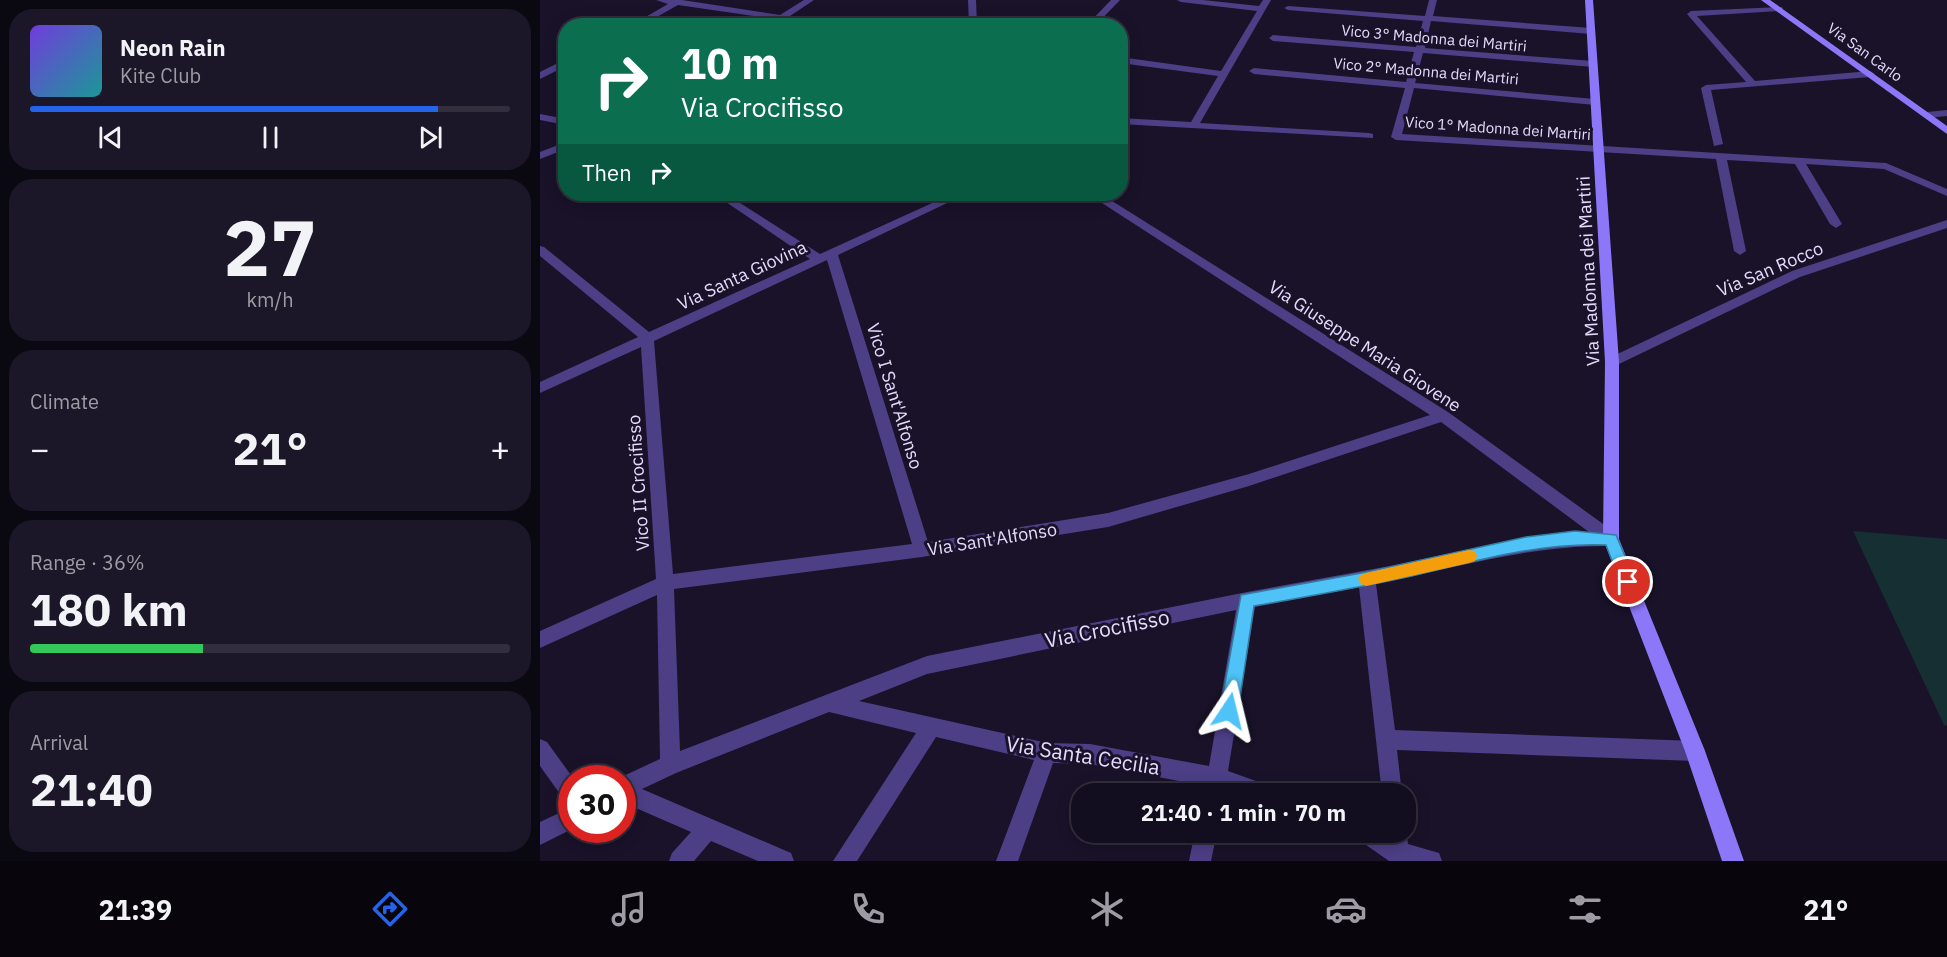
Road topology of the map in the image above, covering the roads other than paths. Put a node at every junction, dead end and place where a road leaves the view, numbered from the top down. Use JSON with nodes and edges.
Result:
{"nodes":[{"id":1,"x":660,"y":0,"type":"edge"},
{"id":2,"x":810,"y":0,"type":"edge"},
{"id":3,"x":972,"y":0,"type":"edge"},
{"id":4,"x":1116,"y":0,"type":"edge"},
{"id":5,"x":1181,"y":0,"type":"edge"},
{"id":6,"x":1267,"y":0,"type":"edge"},
{"id":7,"x":1433,"y":0,"type":"edge"},
{"id":8,"x":1589,"y":0,"type":"edge"},
{"id":9,"x":1765,"y":0,"type":"edge"},
{"id":10,"x":680,"y":1,"type":"edge"},
{"id":11,"x":1288,"y":8,"type":"dead end"},
{"id":12,"x":1262,"y":9,"type":"junction"},
{"id":13,"x":1779,"y":9,"type":"junction"},
{"id":14,"x":649,"y":18,"type":"edge"},
{"id":15,"x":780,"y":18,"type":"joint"},
{"id":16,"x":973,"y":18,"type":"edge"},
{"id":17,"x":1098,"y":18,"type":"edge"},
{"id":18,"x":1428,"y":18,"type":"junction"},
{"id":19,"x":1591,"y":31,"type":"junction"},
{"id":20,"x":1273,"y":38,"type":"dead end"},
{"id":21,"x":1419,"y":50,"type":"junction"},
{"id":22,"x":1128,"y":61,"type":"edge"},
{"id":23,"x":1593,"y":64,"type":"junction"},
{"id":24,"x":558,"y":66,"type":"edge"},
{"id":25,"x":1254,"y":71,"type":"dead end"},
{"id":26,"x":1224,"y":74,"type":"junction"},
{"id":27,"x":1870,"y":74,"type":"junction"},
{"id":28,"x":540,"y":76,"type":"edge"},
{"id":29,"x":1753,"y":84,"type":"junction"},
{"id":30,"x":1410,"y":85,"type":"junction"},
{"id":31,"x":1595,"y":102,"type":"junction"},
{"id":32,"x":1947,"y":113,"type":"edge"},
{"id":33,"x":1927,"y":115,"type":"junction"},
{"id":34,"x":540,"y":117,"type":"edge"},
{"id":35,"x":558,"y":120,"type":"edge"},
{"id":36,"x":1128,"y":121,"type":"edge"},
{"id":37,"x":1194,"y":125,"type":"junction"},
{"id":38,"x":1947,"y":130,"type":"edge"},
{"id":39,"x":1369,"y":136,"type":"dead end"},
{"id":40,"x":1718,"y":144,"type":"dead end"},
{"id":41,"x":558,"y":148,"type":"edge"},
{"id":42,"x":1598,"y":150,"type":"junction"},
{"id":43,"x":540,"y":156,"type":"edge"},
{"id":44,"x":1721,"y":157,"type":"junction"},
{"id":45,"x":1799,"y":161,"type":"junction"},
{"id":46,"x":1947,"y":193,"type":"edge"},
{"id":47,"x":731,"y":201,"type":"edge"},
{"id":48,"x":945,"y":201,"type":"edge"},
{"id":49,"x":1105,"y":201,"type":"edge"},
{"id":50,"x":1836,"y":224,"type":"dead end"},
{"id":51,"x":1947,"y":224,"type":"edge"},
{"id":52,"x":540,"y":250,"type":"edge"},
{"id":53,"x":1740,"y":251,"type":"dead end"},
{"id":54,"x":825,"y":256,"type":"junction"},
{"id":55,"x":647,"y":338,"type":"junction"},
{"id":56,"x":1612,"y":362,"type":"junction"},
{"id":57,"x":540,"y":388,"type":"edge"},
{"id":58,"x":1443,"y":416,"type":"junction"},
{"id":59,"x":1611,"y":539,"type":"junction"},
{"id":60,"x":922,"y":550,"type":"junction"},
{"id":61,"x":1367,"y":579,"type":"junction"},
{"id":62,"x":665,"y":583,"type":"junction"},
{"id":63,"x":1247,"y":600,"type":"junction"},
{"id":64,"x":540,"y":640,"type":"edge"},
{"id":65,"x":828,"y":703,"type":"junction"},
{"id":66,"x":932,"y":726,"type":"junction"},
{"id":67,"x":1387,"y":740,"type":"junction"},
{"id":68,"x":540,"y":749,"type":"edge"},
{"id":69,"x":1695,"y":751,"type":"junction"},
{"id":70,"x":1047,"y":753,"type":"junction"},
{"id":71,"x":670,"y":765,"type":"junction"},
{"id":72,"x":558,"y":775,"type":"edge"},
{"id":73,"x":636,"y":782,"type":"edge"},
{"id":74,"x":1208,"y":783,"type":"edge"},
{"id":75,"x":1216,"y":783,"type":"edge"},
{"id":76,"x":1391,"y":783,"type":"edge"},
{"id":77,"x":636,"y":795,"type":"edge"},
{"id":78,"x":558,"y":824,"type":"edge"},
{"id":79,"x":708,"y":828,"type":"junction"},
{"id":80,"x":540,"y":834,"type":"edge"},
{"id":81,"x":1204,"y":843,"type":"edge"},
{"id":82,"x":1398,"y":848,"type":"edge"},
{"id":83,"x":680,"y":861,"type":"edge"},
{"id":84,"x":783,"y":861,"type":"edge"},
{"id":85,"x":844,"y":861,"type":"edge"},
{"id":86,"x":1007,"y":861,"type":"edge"},
{"id":87,"x":1200,"y":861,"type":"edge"},
{"id":88,"x":1431,"y":861,"type":"edge"},
{"id":89,"x":1733,"y":861,"type":"edge"}],
"edges":[{"from":1,"to":10,"type":"street"},
{"from":2,"to":15,"type":"street"},
{"from":3,"to":16,"type":"street"},
{"from":4,"to":17,"type":"street"},
{"from":5,"to":12,"type":"street"},
{"from":6,"to":12,"type":"street"},
{"from":7,"to":18,"type":"street"},
{"from":8,"to":19,"type":"street","name":"Via Madonna dei Martiri"},
{"from":9,"to":13,"type":"street","name":"Via San Carlo"},
{"from":10,"to":14,"type":"street"},
{"from":10,"to":15,"type":"street"},
{"from":11,"to":18,"type":"street"},
{"from":12,"to":26,"type":"street"},
{"from":13,"to":27,"type":"street","name":"Via San Carlo"},
{"from":13,"to":29,"type":"street"},
{"from":18,"to":19,"type":"street"},
{"from":18,"to":21,"type":"street"},
{"from":19,"to":23,"type":"street","name":"Via Madonna dei Martiri"},
{"from":20,"to":21,"type":"street","name":"Vico 3° Madonna dei Martiri"},
{"from":21,"to":23,"type":"street","name":"Vico 3° Madonna dei Martiri"},
{"from":21,"to":30,"type":"street"},
{"from":22,"to":26,"type":"street"},
{"from":23,"to":31,"type":"street","name":"Via Madonna dei Martiri"},
{"from":24,"to":28,"type":"street"},
{"from":25,"to":30,"type":"street","name":"Vico 2° Madonna dei Martiri"},
{"from":26,"to":37,"type":"street"},
{"from":27,"to":29,"type":"street"},
{"from":27,"to":33,"type":"street","name":"Via San Carlo"},
{"from":29,"to":40,"type":"street"},
{"from":30,"to":31,"type":"street","name":"Vico 2° Madonna dei Martiri"},
{"from":30,"to":42,"type":"street","name":"Vico 1° Madonna dei Martiri"},
{"from":31,"to":42,"type":"street","name":"Via Madonna dei Martiri"},
{"from":32,"to":33,"type":"street"},
{"from":33,"to":38,"type":"street","name":"Via San Carlo"},
{"from":34,"to":35,"type":"street"},
{"from":36,"to":37,"type":"street"},
{"from":37,"to":39,"type":"street"},
{"from":41,"to":43,"type":"street"},
{"from":42,"to":44,"type":"street","name":"Vico 1° Madonna dei Martiri"},
{"from":42,"to":56,"type":"street","name":"Via Madonna dei Martiri"},
{"from":44,"to":45,"type":"street","name":"Vico 1° Madonna dei Martiri"},
{"from":44,"to":53,"type":"street"},
{"from":45,"to":46,"type":"street","name":"Vico 1° Madonna dei Martiri"},
{"from":45,"to":50,"type":"street"},
{"from":47,"to":54,"type":"street"},
{"from":48,"to":54,"type":"street","name":"Via Santa Giovina"},
{"from":49,"to":58,"type":"street","name":"Via Giuseppe Maria Giovene"},
{"from":51,"to":56,"type":"street","name":"Via San Rocco"},
{"from":52,"to":55,"type":"street"},
{"from":54,"to":55,"type":"street","name":"Via Santa Giovina"},
{"from":54,"to":60,"type":"street","name":"Vico I Sant'Alfonso"},
{"from":55,"to":57,"type":"street","name":"Via Santa Giovina"},
{"from":55,"to":62,"type":"street","name":"Vico II Crocifisso"},
{"from":56,"to":59,"type":"street","name":"Via Madonna dei Martiri"},
{"from":58,"to":59,"type":"street","name":"Via Giuseppe Maria Giovene"},
{"from":58,"to":60,"type":"street","name":"Via Sant'Alfonso"},
{"from":59,"to":61,"type":"street","name":"Via Crocifisso"},
{"from":59,"to":69,"type":"street"},
{"from":60,"to":62,"type":"street","name":"Via Sant'Alfonso"},
{"from":61,"to":63,"type":"street","name":"Via Crocifisso"},
{"from":61,"to":67,"type":"street"},
{"from":62,"to":64,"type":"street","name":"Via Sant'Alfonso"},
{"from":62,"to":71,"type":"street","name":"Vico II Crocifisso"},
{"from":63,"to":65,"type":"street","name":"Via Crocifisso"},
{"from":63,"to":75,"type":"street"},
{"from":65,"to":66,"type":"street","name":"Via Santa Cecilia"},
{"from":65,"to":71,"type":"street","name":"Via Crocifisso"},
{"from":66,"to":70,"type":"street","name":"Via Santa Cecilia"},
{"from":66,"to":85,"type":"street"},
{"from":67,"to":69,"type":"street"},
{"from":67,"to":76,"type":"street"},
{"from":68,"to":72,"type":"street"},
{"from":69,"to":89,"type":"street"},
{"from":70,"to":74,"type":"street","name":"Via Santa Cecilia"},
{"from":70,"to":86,"type":"street"},
{"from":71,"to":73,"type":"street","name":"Via Crocifisso"},
{"from":77,"to":79,"type":"street"},
{"from":78,"to":80,"type":"street"},
{"from":79,"to":83,"type":"street"},
{"from":79,"to":84,"type":"street"},
{"from":81,"to":87,"type":"street"},
{"from":82,"to":88,"type":"street"}]}
